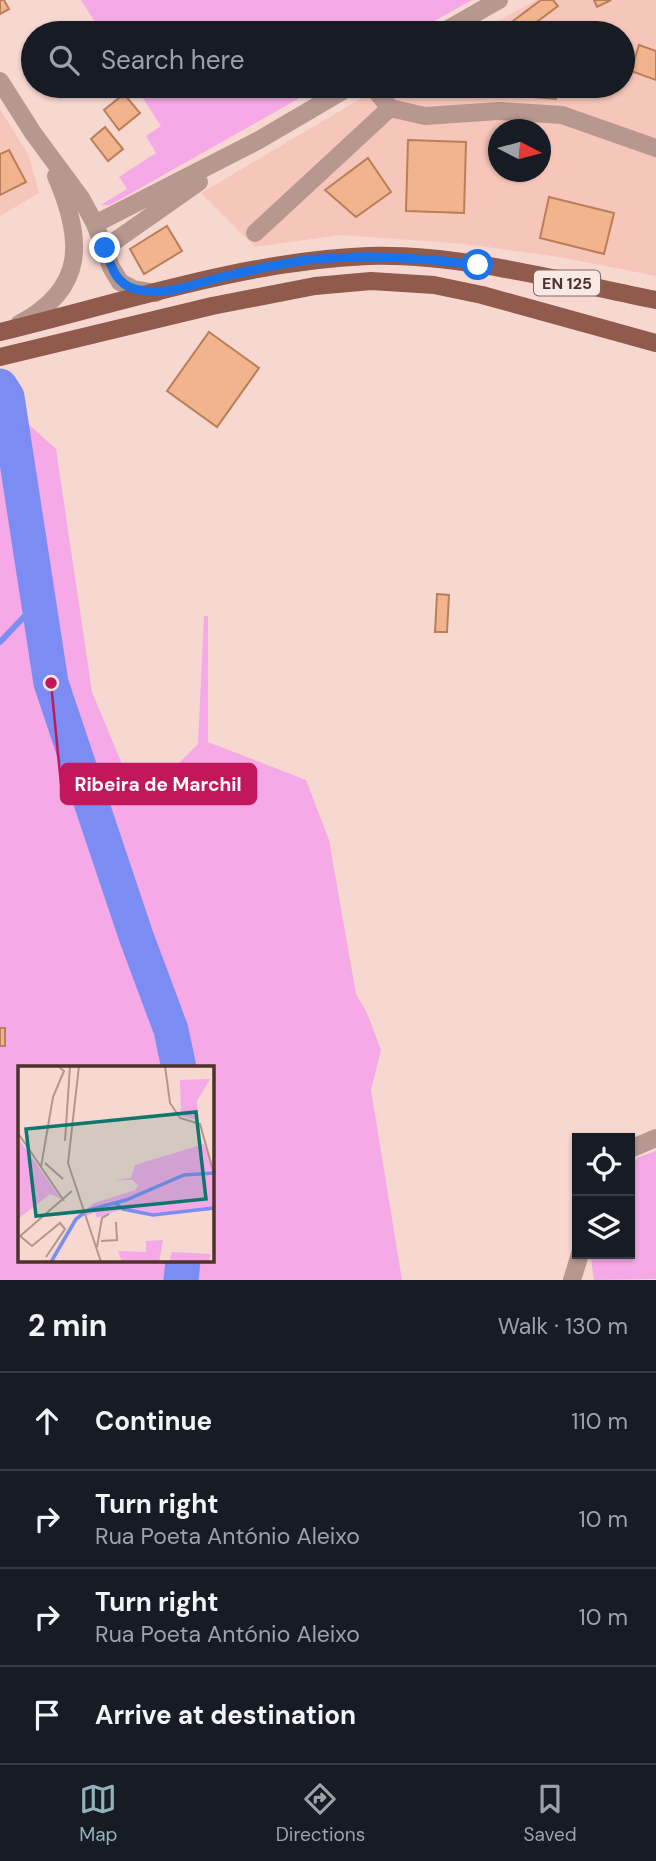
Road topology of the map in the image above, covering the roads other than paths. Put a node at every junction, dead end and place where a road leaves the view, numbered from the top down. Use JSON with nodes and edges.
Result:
{"nodes":[{"id":1,"x":499,"y":0,"type":"edge"},
{"id":2,"x":462,"y":21,"type":"edge"},
{"id":3,"x":0,"y":81,"type":"edge"},
{"id":4,"x":331,"y":98,"type":"edge"},
{"id":5,"x":382,"y":98,"type":"edge"},
{"id":6,"x":390,"y":108,"type":"junction"},
{"id":7,"x":33,"y":133,"type":"junction"},
{"id":8,"x":259,"y":140,"type":"junction"},
{"id":9,"x":656,"y":148,"type":"edge"},
{"id":10,"x":95,"y":224,"type":"junction"},
{"id":11,"x":256,"y":233,"type":"dead end"},
{"id":12,"x":105,"y":248,"type":"junction"},
{"id":13,"x":158,"y":293,"type":"junction"},
{"id":14,"x":656,"y":300,"type":"edge"},
{"id":15,"x":4,"y":331,"type":"edge"},
{"id":16,"x":656,"y":343,"type":"edge"},
{"id":17,"x":6,"y":356,"type":"edge"},
{"id":18,"x":656,"y":1138,"type":"edge"},
{"id":19,"x":635,"y":1147,"type":"edge"},
{"id":20,"x":578,"y":1259,"type":"edge"},
{"id":21,"x":572,"y":1280,"type":"edge"}],
"edges":[{"from":1,"to":2,"type":"street"},
{"from":3,"to":7,"type":"street"},
{"from":4,"to":8,"type":"street"},
{"from":5,"to":6,"type":"street"},
{"from":6,"to":9,"type":"street"},
{"from":6,"to":11,"type":"street"},
{"from":7,"to":10,"type":"street"},
{"from":7,"to":15,"type":"street"},
{"from":8,"to":10,"type":"street"},
{"from":8,"to":12,"type":"street"},
{"from":10,"to":12,"type":"street"},
{"from":12,"to":13,"type":"street"},
{"from":13,"to":14,"type":"main road","number":"EN 125"},
{"from":13,"to":15,"type":"main road","number":"EN 125"},
{"from":16,"to":17,"type":"main road"},
{"from":18,"to":19,"type":"street"},
{"from":20,"to":21,"type":"street"}]}
